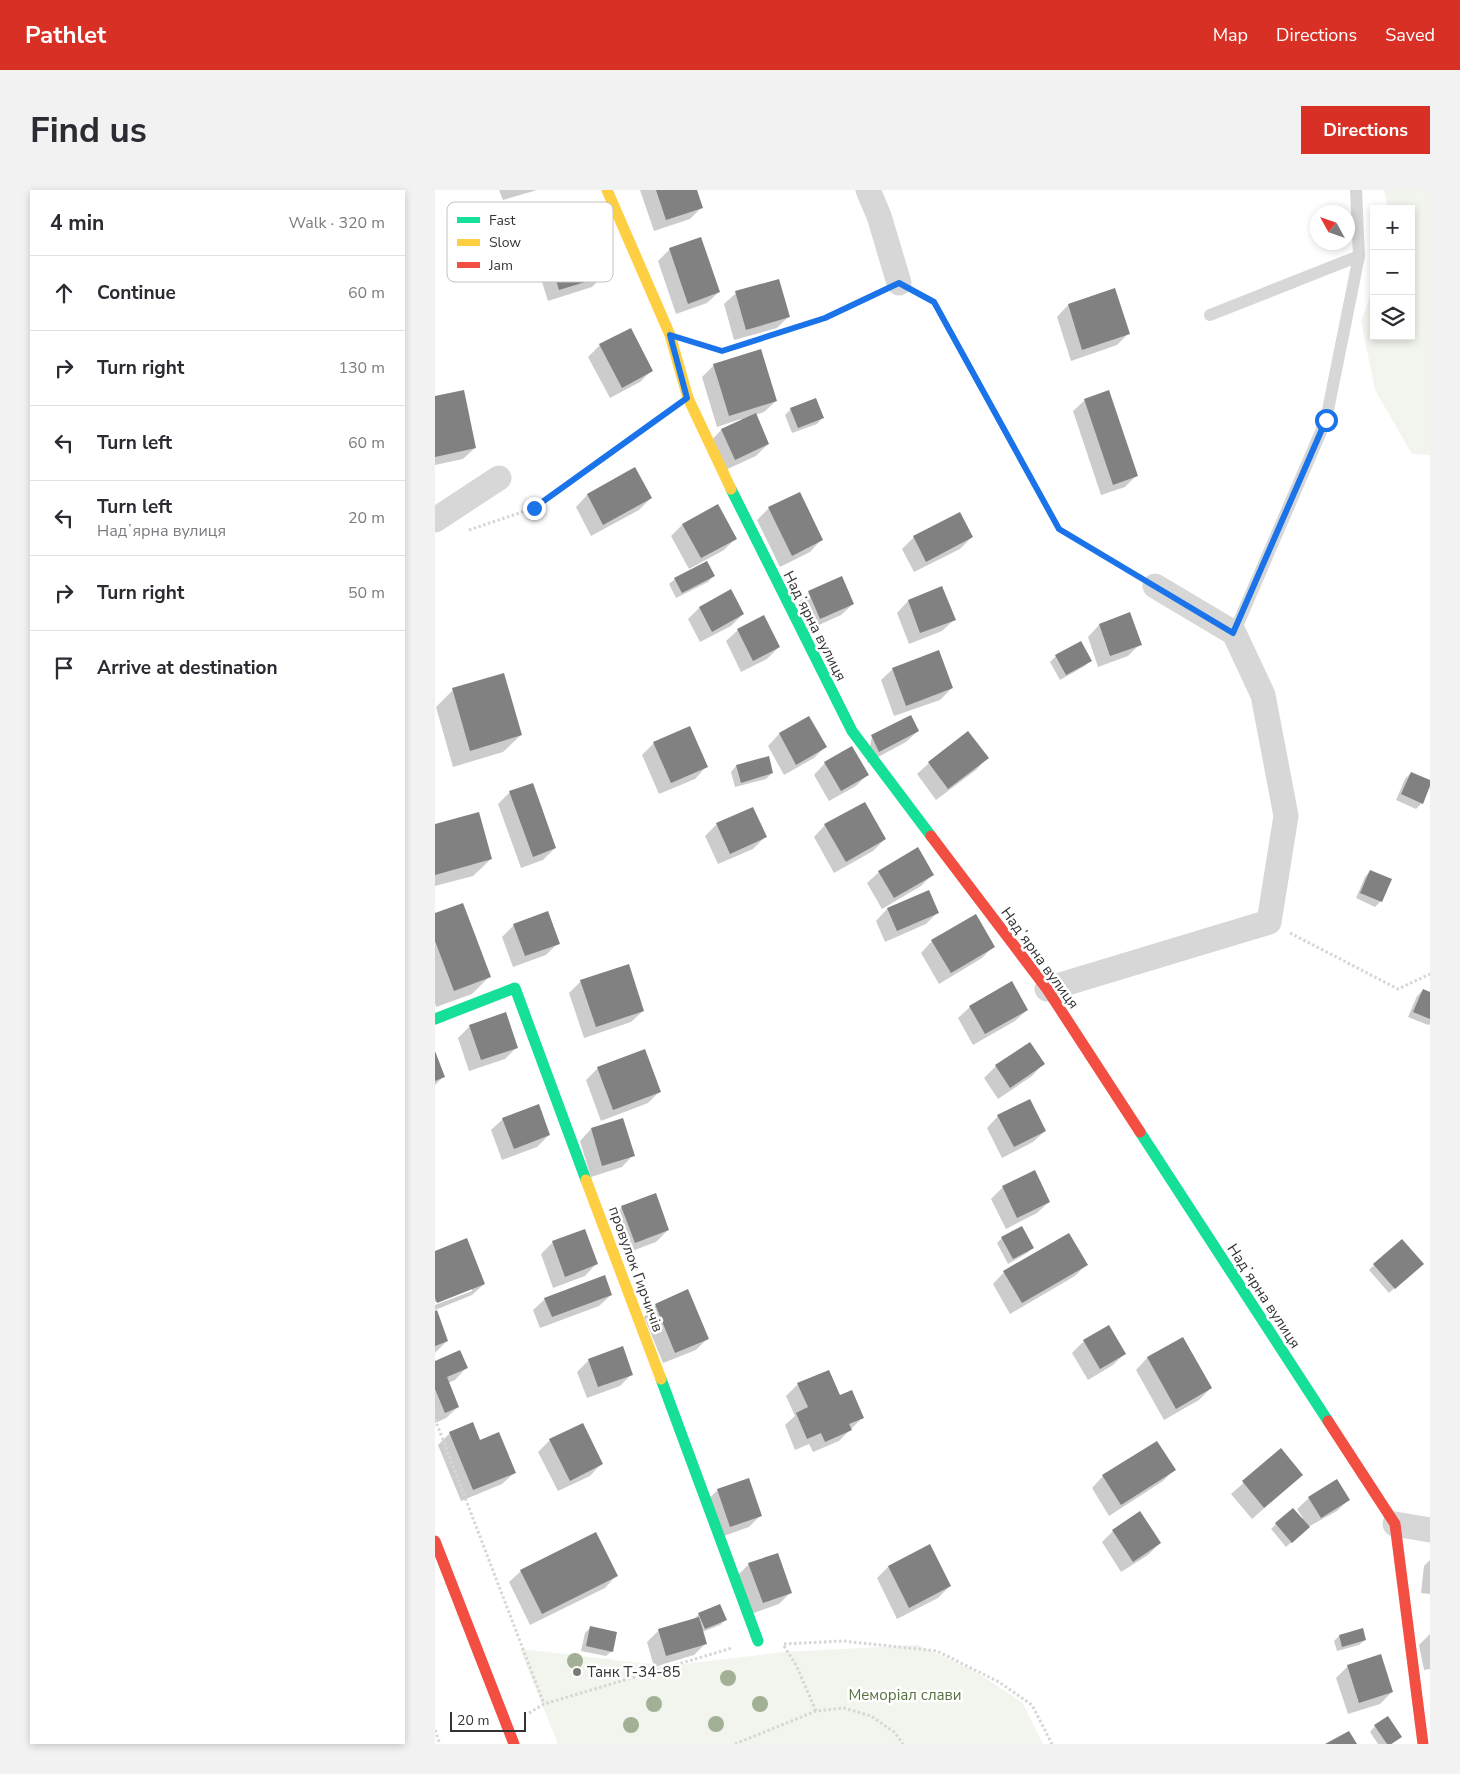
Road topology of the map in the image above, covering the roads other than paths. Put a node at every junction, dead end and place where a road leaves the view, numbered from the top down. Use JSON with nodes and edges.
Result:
{"nodes":[{"id":1,"x":607,"y":190,"type":"edge"},
{"id":2,"x":869,"y":190,"type":"edge"},
{"id":3,"x":1356,"y":190,"type":"edge"},
{"id":4,"x":612,"y":202,"type":"edge"},
{"id":5,"x":613,"y":204,"type":"edge"},
{"id":6,"x":1359,"y":256,"type":"junction"},
{"id":7,"x":899,"y":283,"type":"road end"},
{"id":8,"x":1210,"y":315,"type":"dead end"},
{"id":9,"x":499,"y":478,"type":"dead end"},
{"id":10,"x":435,"y":520,"type":"edge"},
{"id":11,"x":1155,"y":586,"type":"road end"},
{"id":12,"x":1233,"y":633,"type":"junction"},
{"id":13,"x":1047,"y":989,"type":"junction"},
{"id":14,"x":435,"y":1019,"type":"edge"},
{"id":15,"x":1395,"y":1524,"type":"junction"},
{"id":16,"x":1430,"y":1530,"type":"edge"},
{"id":17,"x":435,"y":1541,"type":"edge"},
{"id":18,"x":758,"y":1640,"type":"road end"},
{"id":19,"x":514,"y":1744,"type":"edge"},
{"id":20,"x":1423,"y":1744,"type":"edge"}],
"edges":[{"from":1,"to":4,"type":"street","name":"Надʼярна вулиця"},
{"from":2,"to":7,"type":"street"},
{"from":3,"to":6,"type":"lane"},
{"from":5,"to":13,"type":"street","name":"Надʼярна вулиця"},
{"from":6,"to":8,"type":"lane"},
{"from":6,"to":12,"type":"lane"},
{"from":9,"to":10,"type":"street"},
{"from":11,"to":12,"type":"street"},
{"from":12,"to":13,"type":"street"},
{"from":13,"to":15,"type":"street","name":"Надʼярна вулиця"},
{"from":14,"to":18,"type":"street","name":"провулок Гирчичів"},
{"from":15,"to":16,"type":"street"},
{"from":15,"to":20,"type":"street","name":"Надʼярна вулиця"},
{"from":17,"to":19,"type":"street"}]}
